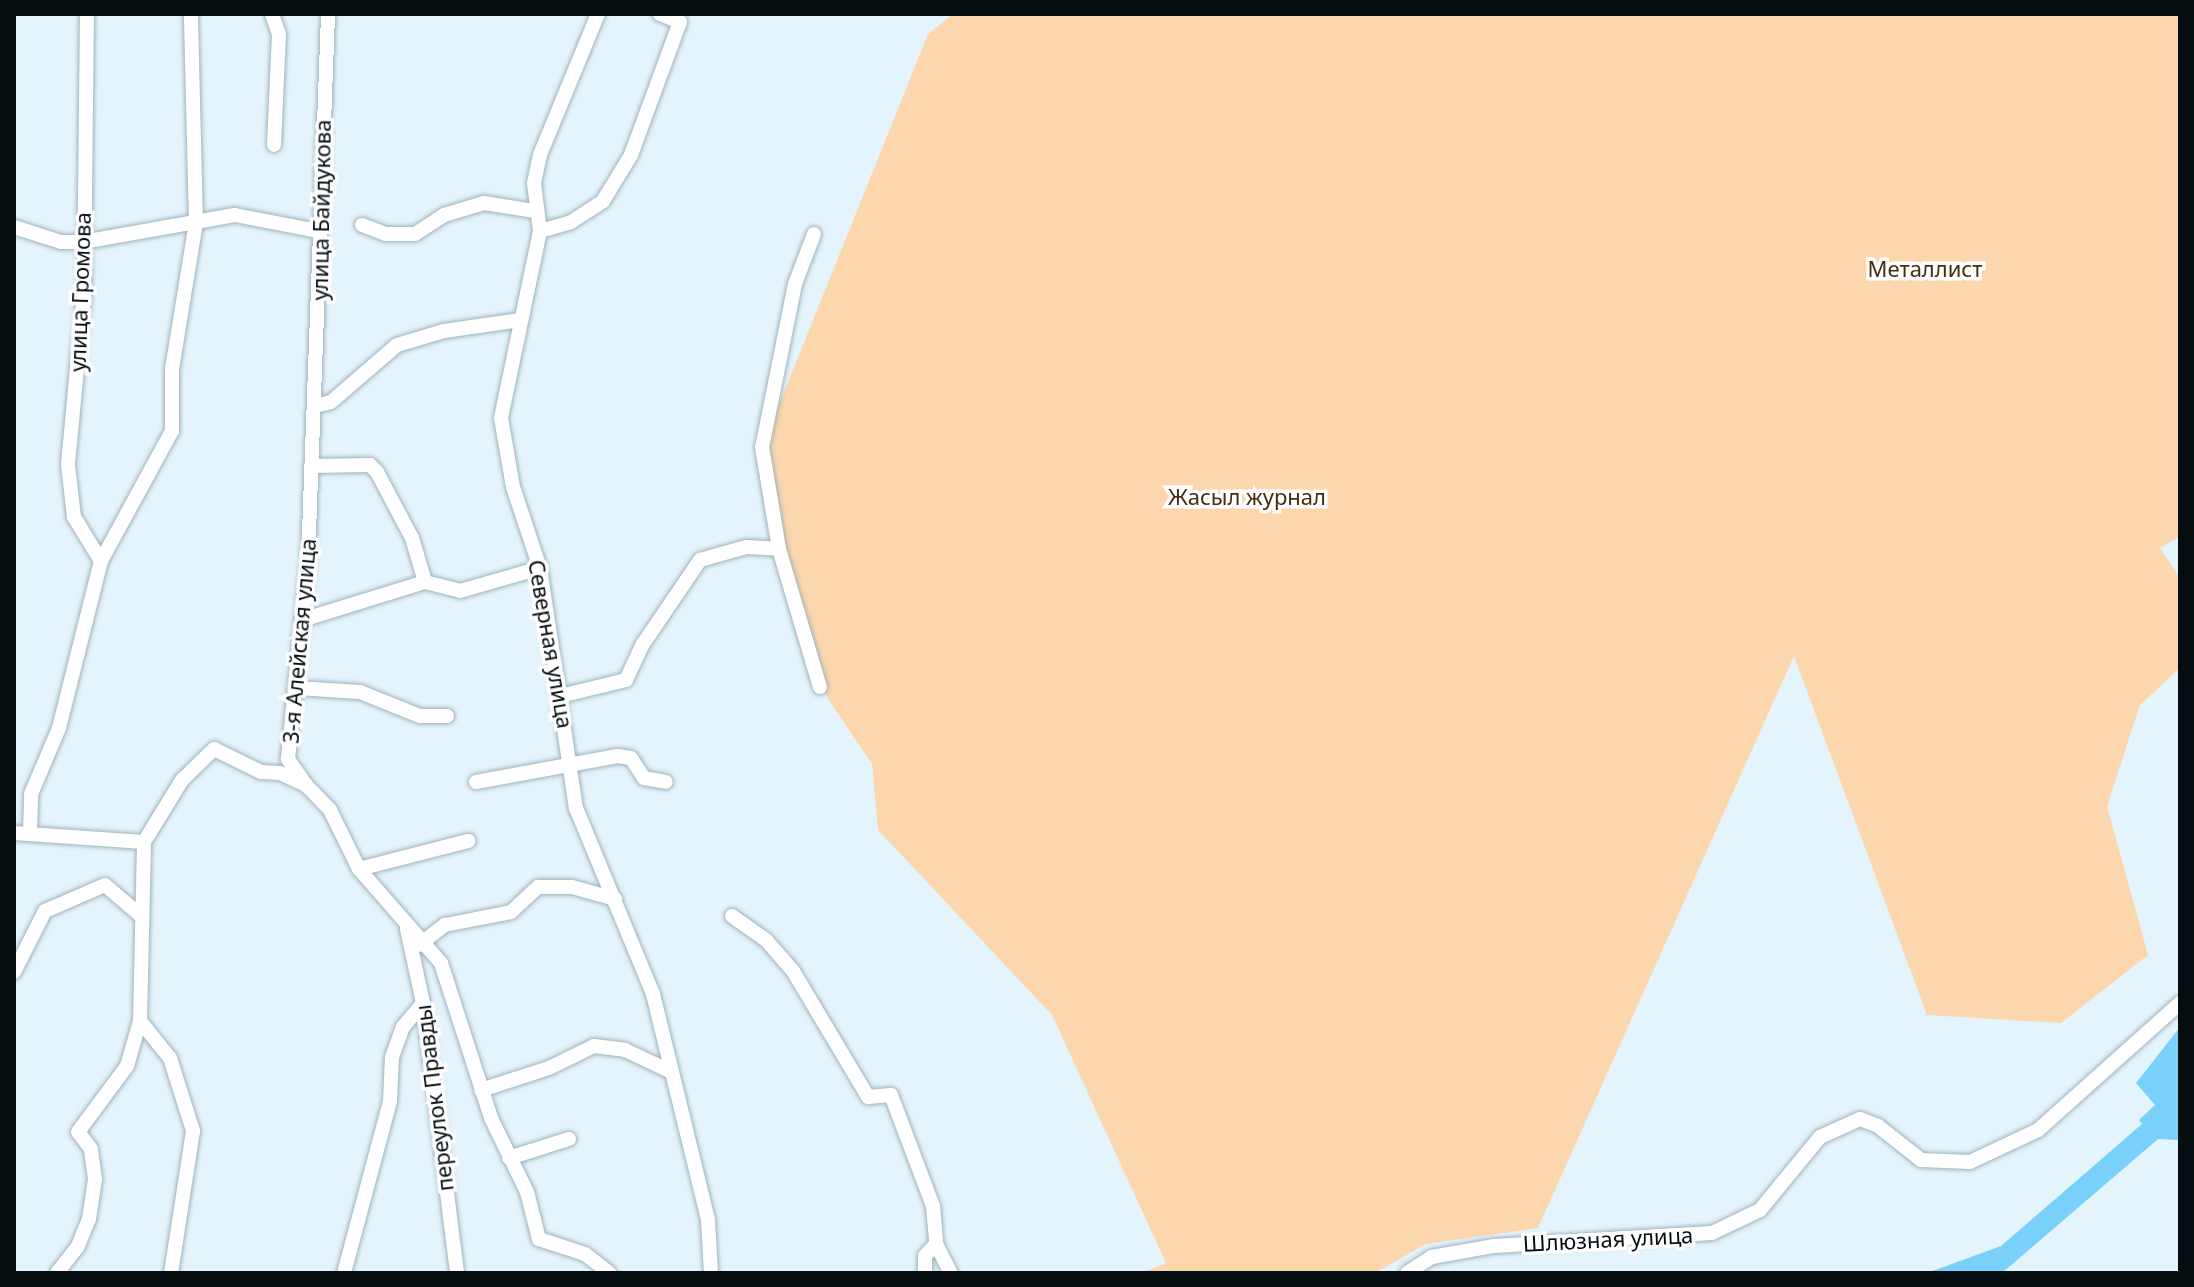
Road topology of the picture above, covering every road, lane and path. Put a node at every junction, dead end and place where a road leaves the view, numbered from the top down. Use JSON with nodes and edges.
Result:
{"nodes":[{"id":1,"x":87,"y":14,"type":"edge"},
{"id":2,"x":191,"y":14,"type":"edge"},
{"id":3,"x":272,"y":14,"type":"edge"},
{"id":4,"x":328,"y":14,"type":"edge"},
{"id":5,"x":598,"y":14,"type":"edge"},
{"id":6,"x":660,"y":14,"type":"edge"},
{"id":7,"x":274,"y":145,"type":"dead end"},
{"id":8,"x":535,"y":211,"type":"junction"},
{"id":9,"x":196,"y":223,"type":"junction"},
{"id":10,"x":362,"y":225,"type":"dead end"},
{"id":11,"x":14,"y":227,"type":"edge"},
{"id":12,"x":318,"y":231,"type":"junction"},
{"id":13,"x":540,"y":231,"type":"junction"},
{"id":14,"x":814,"y":234,"type":"dead end"},
{"id":15,"x":83,"y":242,"type":"junction"},
{"id":16,"x":520,"y":320,"type":"junction"},
{"id":17,"x":315,"y":406,"type":"junction"},
{"id":18,"x":311,"y":466,"type":"junction"},
{"id":19,"x":779,"y":549,"type":"junction"},
{"id":20,"x":101,"y":561,"type":"junction"},
{"id":21,"x":540,"y":568,"type":"junction"},
{"id":22,"x":425,"y":582,"type":"junction"},
{"id":23,"x":302,"y":620,"type":"junction"},
{"id":24,"x":820,"y":687,"type":"dead end"},
{"id":25,"x":297,"y":688,"type":"junction"},
{"id":26,"x":560,"y":696,"type":"junction"},
{"id":27,"x":447,"y":716,"type":"dead end"},
{"id":28,"x":570,"y":763,"type":"junction"},
{"id":29,"x":476,"y":782,"type":"dead end"},
{"id":30,"x":666,"y":782,"type":"dead end"},
{"id":31,"x":306,"y":785,"type":"junction"},
{"id":32,"x":30,"y":830,"type":"junction"},
{"id":33,"x":14,"y":833,"type":"edge"},
{"id":34,"x":468,"y":841,"type":"dead end"},
{"id":35,"x":144,"y":842,"type":"junction"},
{"id":36,"x":359,"y":869,"type":"junction"},
{"id":37,"x":615,"y":899,"type":"junction"},
{"id":38,"x":141,"y":916,"type":"junction"},
{"id":39,"x":732,"y":916,"type":"dead end"},
{"id":40,"x":419,"y":946,"type":"junction"},
{"id":41,"x":14,"y":972,"type":"edge"},
{"id":42,"x":423,"y":1003,"type":"junction"},
{"id":43,"x":2180,"y":1003,"type":"edge"},
{"id":44,"x":140,"y":1021,"type":"junction"},
{"id":45,"x":672,"y":1072,"type":"junction"},
{"id":46,"x":481,"y":1090,"type":"junction"},
{"id":47,"x":569,"y":1139,"type":"dead end"},
{"id":48,"x":509,"y":1158,"type":"junction"},
{"id":49,"x":936,"y":1244,"type":"junction"},
{"id":50,"x":57,"y":1273,"type":"edge"},
{"id":51,"x":171,"y":1273,"type":"edge"},
{"id":52,"x":344,"y":1273,"type":"edge"},
{"id":53,"x":457,"y":1273,"type":"edge"},
{"id":54,"x":609,"y":1273,"type":"edge"},
{"id":55,"x":711,"y":1273,"type":"edge"},
{"id":56,"x":925,"y":1273,"type":"edge"},
{"id":57,"x":951,"y":1273,"type":"edge"},
{"id":58,"x":1407,"y":1273,"type":"edge"}],
"edges":[{"from":1,"to":15,"type":"street","name":"улица Громова"},
{"from":2,"to":9,"type":"street"},
{"from":3,"to":7,"type":"street"},
{"from":4,"to":12,"type":"street","name":"улица Байдукова"},
{"from":5,"to":8,"type":"street","name":"Северная улица"},
{"from":6,"to":13,"type":"street"},
{"from":8,"to":10,"type":"street"},
{"from":8,"to":13,"type":"street","name":"Северная улица"},
{"from":9,"to":12,"type":"street"},
{"from":9,"to":15,"type":"street"},
{"from":9,"to":20,"type":"street"},
{"from":11,"to":15,"type":"street"},
{"from":12,"to":17,"type":"street","name":"улица Байдукова"},
{"from":13,"to":16,"type":"street","name":"Северная улица"},
{"from":14,"to":19,"type":"street"},
{"from":15,"to":20,"type":"street","name":"улица Громова"},
{"from":16,"to":17,"type":"street"},
{"from":16,"to":21,"type":"street","name":"Северная улица"},
{"from":17,"to":18,"type":"street","name":"улица Байдукова"},
{"from":18,"to":22,"type":"street"},
{"from":18,"to":23,"type":"street","name":"3-я Алейская улица"},
{"from":19,"to":24,"type":"street"},
{"from":19,"to":26,"type":"street"},
{"from":20,"to":32,"type":"street"},
{"from":21,"to":22,"type":"street"},
{"from":21,"to":26,"type":"street","name":"Северная улица"},
{"from":22,"to":23,"type":"street"},
{"from":23,"to":25,"type":"street","name":"3-я Алейская улица"},
{"from":25,"to":27,"type":"street"},
{"from":25,"to":31,"type":"street","name":"3-я Алейская улица"},
{"from":26,"to":28,"type":"street","name":"Северная улица"},
{"from":28,"to":29,"type":"street"},
{"from":28,"to":30,"type":"street"},
{"from":28,"to":37,"type":"street","name":"Северная улица"},
{"from":31,"to":35,"type":"street","name":"3-я Алейская улица"},
{"from":31,"to":36,"type":"street"},
{"from":32,"to":33,"type":"street"},
{"from":32,"to":35,"type":"street"},
{"from":34,"to":36,"type":"street"},
{"from":35,"to":38,"type":"street"},
{"from":36,"to":40,"type":"street","name":"переулок Правды"},
{"from":37,"to":40,"type":"street"},
{"from":37,"to":45,"type":"street","name":"Северная улица"},
{"from":38,"to":41,"type":"street"},
{"from":38,"to":44,"type":"street"},
{"from":39,"to":49,"type":"street"},
{"from":40,"to":42,"type":"street","name":"переулок Правды"},
{"from":40,"to":46,"type":"street"},
{"from":42,"to":52,"type":"street"},
{"from":42,"to":53,"type":"street","name":"переулок Правды"},
{"from":43,"to":58,"type":"street","name":"Шлюзная улица"},
{"from":44,"to":50,"type":"street"},
{"from":44,"to":51,"type":"street"},
{"from":45,"to":46,"type":"street"},
{"from":45,"to":55,"type":"street","name":"Северная улица"},
{"from":46,"to":48,"type":"street"},
{"from":47,"to":48,"type":"street"},
{"from":48,"to":54,"type":"street"},
{"from":49,"to":56,"type":"street"},
{"from":49,"to":57,"type":"street"}]}
